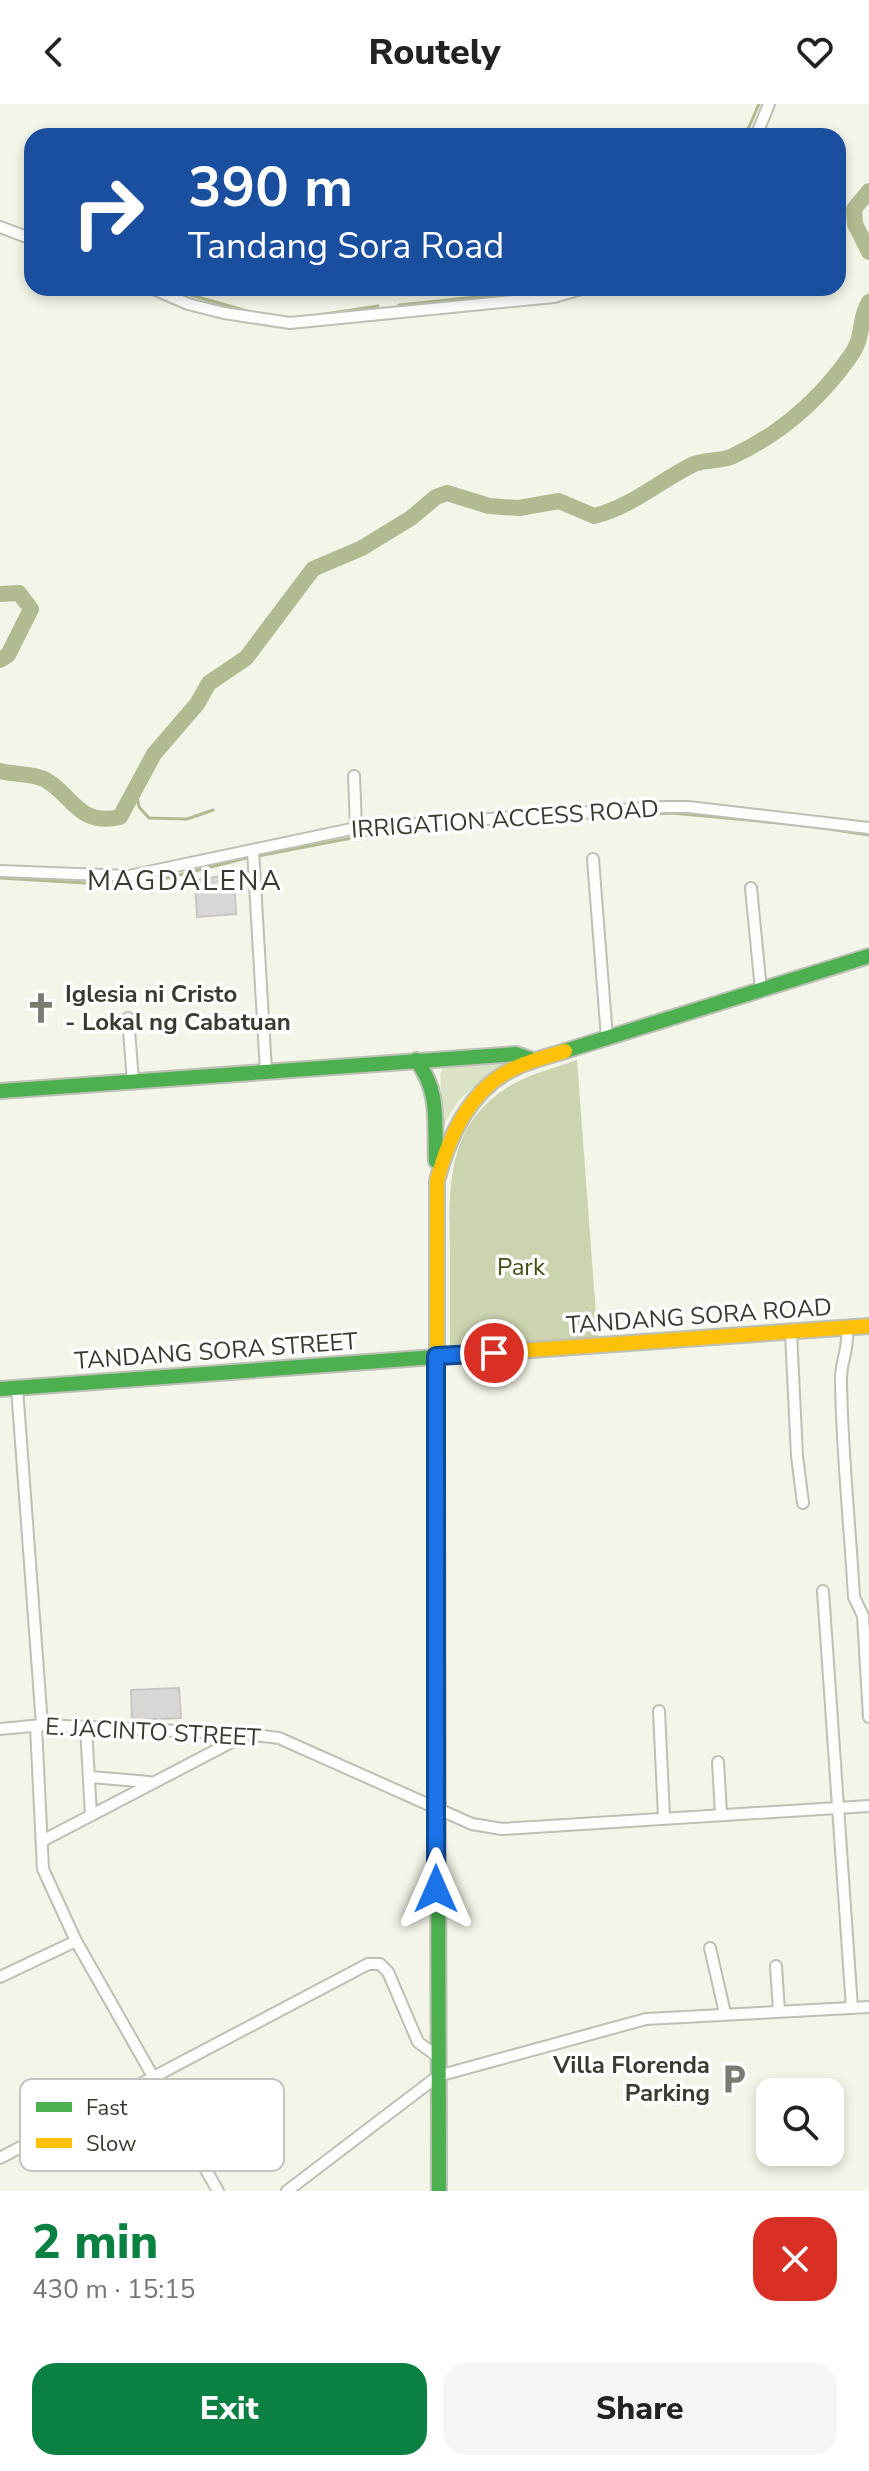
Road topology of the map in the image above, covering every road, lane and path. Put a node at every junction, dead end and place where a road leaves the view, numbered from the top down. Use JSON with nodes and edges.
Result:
{"nodes":[{"id":1,"x":769,"y":104,"type":"edge"},
{"id":2,"x":759,"y":128,"type":"edge"},
{"id":3,"x":0,"y":227,"type":"edge"},
{"id":4,"x":24,"y":236,"type":"edge"},
{"id":5,"x":170,"y":296,"type":"edge"},
{"id":6,"x":557,"y":296,"type":"edge"},
{"id":7,"x":354,"y":776,"type":"dead end"},
{"id":8,"x":356,"y":828,"type":"junction"},
{"id":9,"x":869,"y":828,"type":"edge"},
{"id":10,"x":253,"y":850,"type":"junction"},
{"id":11,"x":593,"y":859,"type":"dead end"},
{"id":12,"x":0,"y":871,"type":"edge"},
{"id":13,"x":751,"y":888,"type":"dead end"},
{"id":14,"x":869,"y":956,"type":"edge"},
{"id":15,"x":761,"y":990,"type":"junction"},
{"id":16,"x":128,"y":1018,"type":"dead end"},
{"id":17,"x":607,"y":1038,"type":"junction"},
{"id":18,"x":416,"y":1060,"type":"junction"},
{"id":19,"x":533,"y":1060,"type":"junction"},
{"id":20,"x":266,"y":1071,"type":"junction"},
{"id":21,"x":133,"y":1081,"type":"junction"},
{"id":22,"x":0,"y":1091,"type":"edge"},
{"id":23,"x":437,"y":1181,"type":"junction"},
{"id":24,"x":869,"y":1326,"type":"edge"},
{"id":25,"x":847,"y":1328,"type":"junction"},
{"id":26,"x":791,"y":1333,"type":"junction"},
{"id":27,"x":436,"y":1356,"type":"junction"},
{"id":28,"x":17,"y":1388,"type":"junction"},
{"id":29,"x":0,"y":1389,"type":"edge"},
{"id":30,"x":803,"y":1503,"type":"dead end"},
{"id":31,"x":823,"y":1591,"type":"dead end"},
{"id":32,"x":659,"y":1711,"type":"dead end"},
{"id":33,"x":869,"y":1717,"type":"edge"},
{"id":34,"x":39,"y":1726,"type":"junction"},
{"id":35,"x":86,"y":1727,"type":"junction"},
{"id":36,"x":0,"y":1729,"type":"edge"},
{"id":37,"x":246,"y":1734,"type":"junction"},
{"id":38,"x":718,"y":1762,"type":"dead end"},
{"id":39,"x":91,"y":1777,"type":"junction"},
{"id":40,"x":151,"y":1783,"type":"junction"},
{"id":41,"x":869,"y":1806,"type":"edge"},
{"id":42,"x":436,"y":1808,"type":"junction"},
{"id":43,"x":836,"y":1808,"type":"junction"},
{"id":44,"x":721,"y":1814,"type":"junction"},
{"id":45,"x":91,"y":1815,"type":"junction"},
{"id":46,"x":664,"y":1817,"type":"junction"},
{"id":47,"x":42,"y":1841,"type":"junction"},
{"id":48,"x":76,"y":1941,"type":"junction"},
{"id":49,"x":710,"y":1948,"type":"dead end"},
{"id":50,"x":776,"y":1966,"type":"dead end"},
{"id":51,"x":0,"y":1977,"type":"edge"},
{"id":52,"x":869,"y":2007,"type":"edge"},
{"id":53,"x":852,"y":2008,"type":"junction"},
{"id":54,"x":779,"y":2011,"type":"junction"},
{"id":55,"x":725,"y":2013,"type":"junction"},
{"id":56,"x":438,"y":2057,"type":"junction"},
{"id":57,"x":438,"y":2076,"type":"junction"},
{"id":58,"x":154,"y":2078,"type":"joint"},
{"id":59,"x":20,"y":2148,"type":"edge"},
{"id":60,"x":0,"y":2158,"type":"edge"},
{"id":61,"x":207,"y":2171,"type":"edge"},
{"id":62,"x":218,"y":2191,"type":"edge"},
{"id":63,"x":287,"y":2191,"type":"edge"},
{"id":64,"x":439,"y":2191,"type":"edge"}],
"edges":[{"from":1,"to":2,"type":"street"},
{"from":3,"to":4,"type":"street"},
{"from":5,"to":6,"type":"street"},
{"from":7,"to":8,"type":"street"},
{"from":8,"to":9,"type":"street","name":"IRRIGATION ACCESS ROAD"},
{"from":8,"to":10,"type":"street","name":"IRRIGATION ACCESS ROAD"},
{"from":10,"to":12,"type":"street","name":"IRRIGATION ACCESS ROAD"},
{"from":10,"to":20,"type":"street"},
{"from":11,"to":17,"type":"street"},
{"from":13,"to":15,"type":"street"},
{"from":14,"to":15,"type":"main road"},
{"from":15,"to":17,"type":"main road"},
{"from":16,"to":21,"type":"street"},
{"from":17,"to":19,"type":"main road"},
{"from":18,"to":19,"type":"main road"},
{"from":18,"to":20,"type":"main road"},
{"from":18,"to":23,"type":"main road"},
{"from":19,"to":23,"type":"main road"},
{"from":20,"to":21,"type":"main road"},
{"from":21,"to":22,"type":"main road"},
{"from":23,"to":27,"type":"main road"},
{"from":24,"to":25,"type":"main road","name":"TANDANG SORA ROAD"},
{"from":25,"to":26,"type":"main road","name":"TANDANG SORA ROAD"},
{"from":25,"to":33,"type":"street"},
{"from":26,"to":27,"type":"main road","name":"TANDANG SORA ROAD"},
{"from":26,"to":30,"type":"street"},
{"from":27,"to":28,"type":"main road","name":"TANDANG SORA STREET"},
{"from":27,"to":42,"type":"main road"},
{"from":28,"to":29,"type":"main road","name":"TANDANG SORA STREET"},
{"from":28,"to":34,"type":"street"},
{"from":31,"to":43,"type":"street"},
{"from":32,"to":46,"type":"street"},
{"from":34,"to":35,"type":"street","name":"E. JACINTO STREET"},
{"from":34,"to":36,"type":"street","name":"E. JACINTO STREET"},
{"from":34,"to":47,"type":"street"},
{"from":35,"to":37,"type":"street","name":"E. JACINTO STREET"},
{"from":35,"to":39,"type":"street"},
{"from":37,"to":40,"type":"street"},
{"from":37,"to":42,"type":"street","name":"E. JACINTO STREET"},
{"from":38,"to":44,"type":"street"},
{"from":39,"to":40,"type":"street"},
{"from":39,"to":45,"type":"street"},
{"from":40,"to":45,"type":"street"},
{"from":41,"to":43,"type":"street","name":"E. JACINTO STREET"},
{"from":42,"to":46,"type":"street","name":"E. JACINTO STREET"},
{"from":42,"to":56,"type":"main road"},
{"from":43,"to":44,"type":"street","name":"E. JACINTO STREET"},
{"from":43,"to":53,"type":"street"},
{"from":44,"to":46,"type":"street","name":"E. JACINTO STREET"},
{"from":45,"to":47,"type":"street"},
{"from":47,"to":48,"type":"street"},
{"from":48,"to":51,"type":"street"},
{"from":48,"to":58,"type":"street"},
{"from":49,"to":55,"type":"street"},
{"from":50,"to":54,"type":"street"},
{"from":52,"to":53,"type":"street"},
{"from":53,"to":54,"type":"street"},
{"from":54,"to":55,"type":"street"},
{"from":55,"to":57,"type":"street"},
{"from":56,"to":57,"type":"main road"},
{"from":56,"to":58,"type":"street"},
{"from":57,"to":63,"type":"street"},
{"from":57,"to":64,"type":"main road"},
{"from":59,"to":60,"type":"street"},
{"from":61,"to":62,"type":"street"}]}
